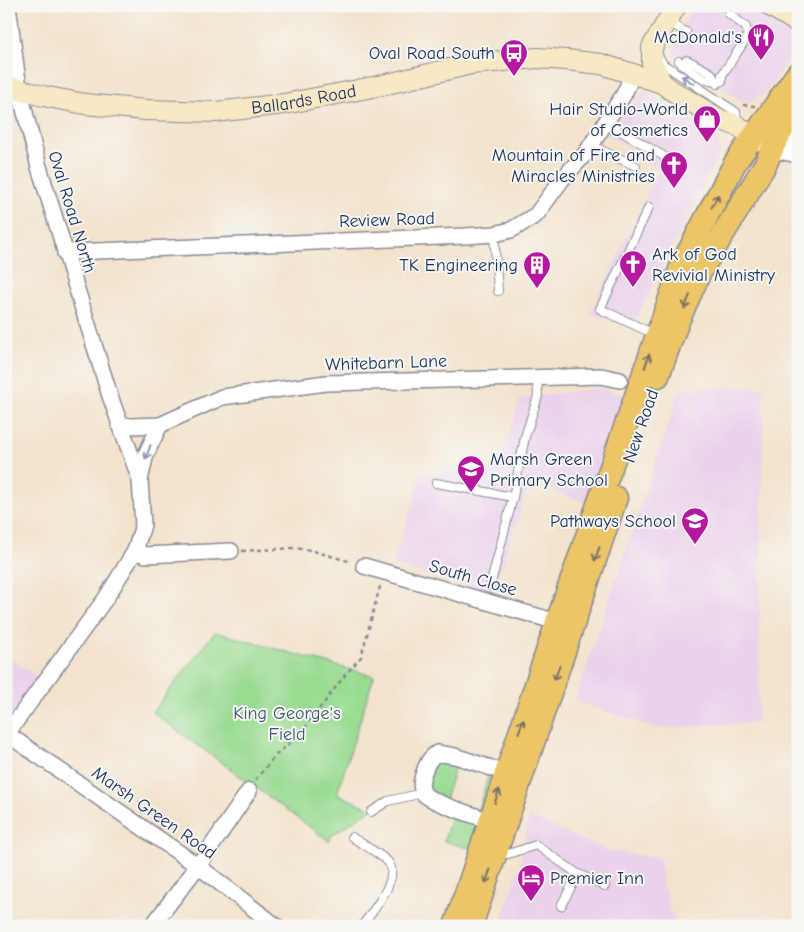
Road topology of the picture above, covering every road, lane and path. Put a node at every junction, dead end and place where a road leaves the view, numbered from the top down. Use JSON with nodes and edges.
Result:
{"nodes":[{"id":1,"x":8,"y":6,"type":"edge"},
{"id":2,"x":736,"y":6,"type":"edge"},
{"id":3,"x":770,"y":6,"type":"edge"},
{"id":4,"x":671,"y":14,"type":"edge"},
{"id":5,"x":798,"y":23,"type":"edge"},
{"id":6,"x":686,"y":32,"type":"dead end"},
{"id":7,"x":652,"y":47,"type":"junction"},
{"id":8,"x":680,"y":62,"type":"dead end"},
{"id":9,"x":601,"y":64,"type":"junction"},
{"id":10,"x":798,"y":73,"type":"edge"},
{"id":11,"x":630,"y":74,"type":"junction"},
{"id":12,"x":662,"y":83,"type":"junction"},
{"id":13,"x":12,"y":87,"type":"edge"},
{"id":14,"x":798,"y":102,"type":"edge"},
{"id":15,"x":605,"y":122,"type":"junction"},
{"id":16,"x":745,"y":132,"type":"junction"},
{"id":17,"x":798,"y":143,"type":"edge"},
{"id":18,"x":589,"y":145,"type":"junction"},
{"id":19,"x":774,"y":145,"type":"junction"},
{"id":20,"x":798,"y":155,"type":"edge"},
{"id":21,"x":672,"y":161,"type":"dead end"},
{"id":22,"x":636,"y":166,"type":"dead end"},
{"id":23,"x":649,"y":207,"type":"dead end"},
{"id":24,"x":494,"y":234,"type":"junction"},
{"id":25,"x":65,"y":253,"type":"junction"},
{"id":26,"x":498,"y":291,"type":"dead end"},
{"id":27,"x":656,"y":335,"type":"junction"},
{"id":28,"x":537,"y":378,"type":"junction"},
{"id":29,"x":620,"y":380,"type":"dead end"},
{"id":30,"x":119,"y":424,"type":"junction"},
{"id":31,"x":160,"y":425,"type":"junction"},
{"id":32,"x":140,"y":480,"type":"junction"},
{"id":33,"x":436,"y":483,"type":"dead end"},
{"id":34,"x":513,"y":497,"type":"junction"},
{"id":35,"x":136,"y":551,"type":"junction"},
{"id":36,"x":231,"y":551,"type":"joint"},
{"id":37,"x":364,"y":566,"type":"joint"},
{"id":38,"x":385,"y":572,"type":"junction"},
{"id":39,"x":490,"y":583,"type":"dead end"},
{"id":40,"x":565,"y":624,"type":"junction"},
{"id":41,"x":7,"y":735,"type":"edge"},
{"id":42,"x":513,"y":775,"type":"junction"},
{"id":43,"x":249,"y":791,"type":"joint"},
{"id":44,"x":423,"y":793,"type":"junction"},
{"id":45,"x":371,"y":812,"type":"dead end"},
{"id":46,"x":497,"y":823,"type":"junction"},
{"id":47,"x":352,"y":837,"type":"dead end"},
{"id":48,"x":489,"y":848,"type":"junction"},
{"id":49,"x":198,"y":866,"type":"junction"},
{"id":50,"x":578,"y":874,"type":"junction"},
{"id":51,"x":605,"y":886,"type":"dead end"},
{"id":52,"x":561,"y":906,"type":"dead end"},
{"id":53,"x":152,"y":926,"type":"edge"},
{"id":54,"x":276,"y":926,"type":"edge"},
{"id":55,"x":362,"y":926,"type":"edge"},
{"id":56,"x":454,"y":926,"type":"edge"},
{"id":57,"x":471,"y":926,"type":"edge"}],
"edges":[{"from":1,"to":13,"type":"street","name":"Oval Road North"},
{"from":2,"to":8,"type":"lane"},
{"from":3,"to":5,"type":"main road"},
{"from":4,"to":6,"type":"lane"},
{"from":4,"to":7,"type":"main road"},
{"from":7,"to":9,"type":"main road","name":"Ballards Road"},
{"from":7,"to":12,"type":"main road"},
{"from":16,"to":7,"type":"lane","one_way":true},
{"from":9,"to":11,"type":"main road","name":"Ballards Road"},
{"from":9,"to":13,"type":"main road","name":"Ballards Road"},
{"from":10,"to":16,"type":"main road","name":"New Road"},
{"from":11,"to":12,"type":"main road","name":"Ballards Road"},
{"from":11,"to":15,"type":"street","name":"Review Road"},
{"from":12,"to":16,"type":"main road","name":"Ballards Road"},
{"from":13,"to":25,"type":"street","name":"Oval Road North"},
{"from":14,"to":19,"type":"main road","name":"New Road"},
{"from":15,"to":18,"type":"street","name":"Review Road"},
{"from":15,"to":21,"type":"lane"},
{"from":16,"to":19,"type":"main road"},
{"from":27,"to":16,"type":"main road","name":"New Road","one_way":true},
{"from":17,"to":19,"type":"street"},
{"from":18,"to":22,"type":"lane"},
{"from":18,"to":24,"type":"street","name":"Review Road"},
{"from":19,"to":20,"type":"street"},
{"from":19,"to":40,"type":"main road","name":"New Road","one_way":true},
{"from":23,"to":27,"type":"lane"},
{"from":24,"to":25,"type":"street","name":"Review Road"},
{"from":24,"to":26,"type":"lane"},
{"from":25,"to":30,"type":"street","name":"Oval Road North"},
{"from":40,"to":27,"type":"main road","name":"New Road","one_way":true},
{"from":28,"to":29,"type":"street","name":"Whitebarn Lane"},
{"from":28,"to":31,"type":"street","name":"Whitebarn Lane"},
{"from":28,"to":34,"type":"lane"},
{"from":30,"to":31,"type":"street","name":"Whitebarn Lane"},
{"from":30,"to":32,"type":"street"},
{"from":31,"to":32,"type":"street","one_way":true},
{"from":32,"to":35,"type":"street"},
{"from":33,"to":34,"type":"lane"},
{"from":34,"to":39,"type":"lane"},
{"from":35,"to":36,"type":"street"},
{"from":35,"to":41,"type":"street"},
{"from":36,"to":37,"type":"path"},
{"from":37,"to":38,"type":"street","name":"South Close"},
{"from":38,"to":40,"type":"street","name":"South Close"},
{"from":38,"to":43,"type":"path"},
{"from":40,"to":42,"type":"main road","name":"New Road"},
{"from":41,"to":49,"type":"street","name":"Marsh Green Road"},
{"from":42,"to":44,"type":"street"},
{"from":42,"to":46,"type":"main road","name":"New Road"},
{"from":43,"to":49,"type":"street"},
{"from":44,"to":45,"type":"lane"},
{"from":44,"to":46,"type":"street"},
{"from":46,"to":48,"type":"main road","name":"New Road"},
{"from":47,"to":55,"type":"lane"},
{"from":48,"to":50,"type":"lane"},
{"from":48,"to":56,"type":"main road","name":"New Road"},
{"from":48,"to":57,"type":"main road","name":"New Road","one_way":true},
{"from":49,"to":53,"type":"street"},
{"from":49,"to":54,"type":"street","name":"Marsh Green Road"},
{"from":50,"to":51,"type":"lane"},
{"from":50,"to":52,"type":"lane"}]}
